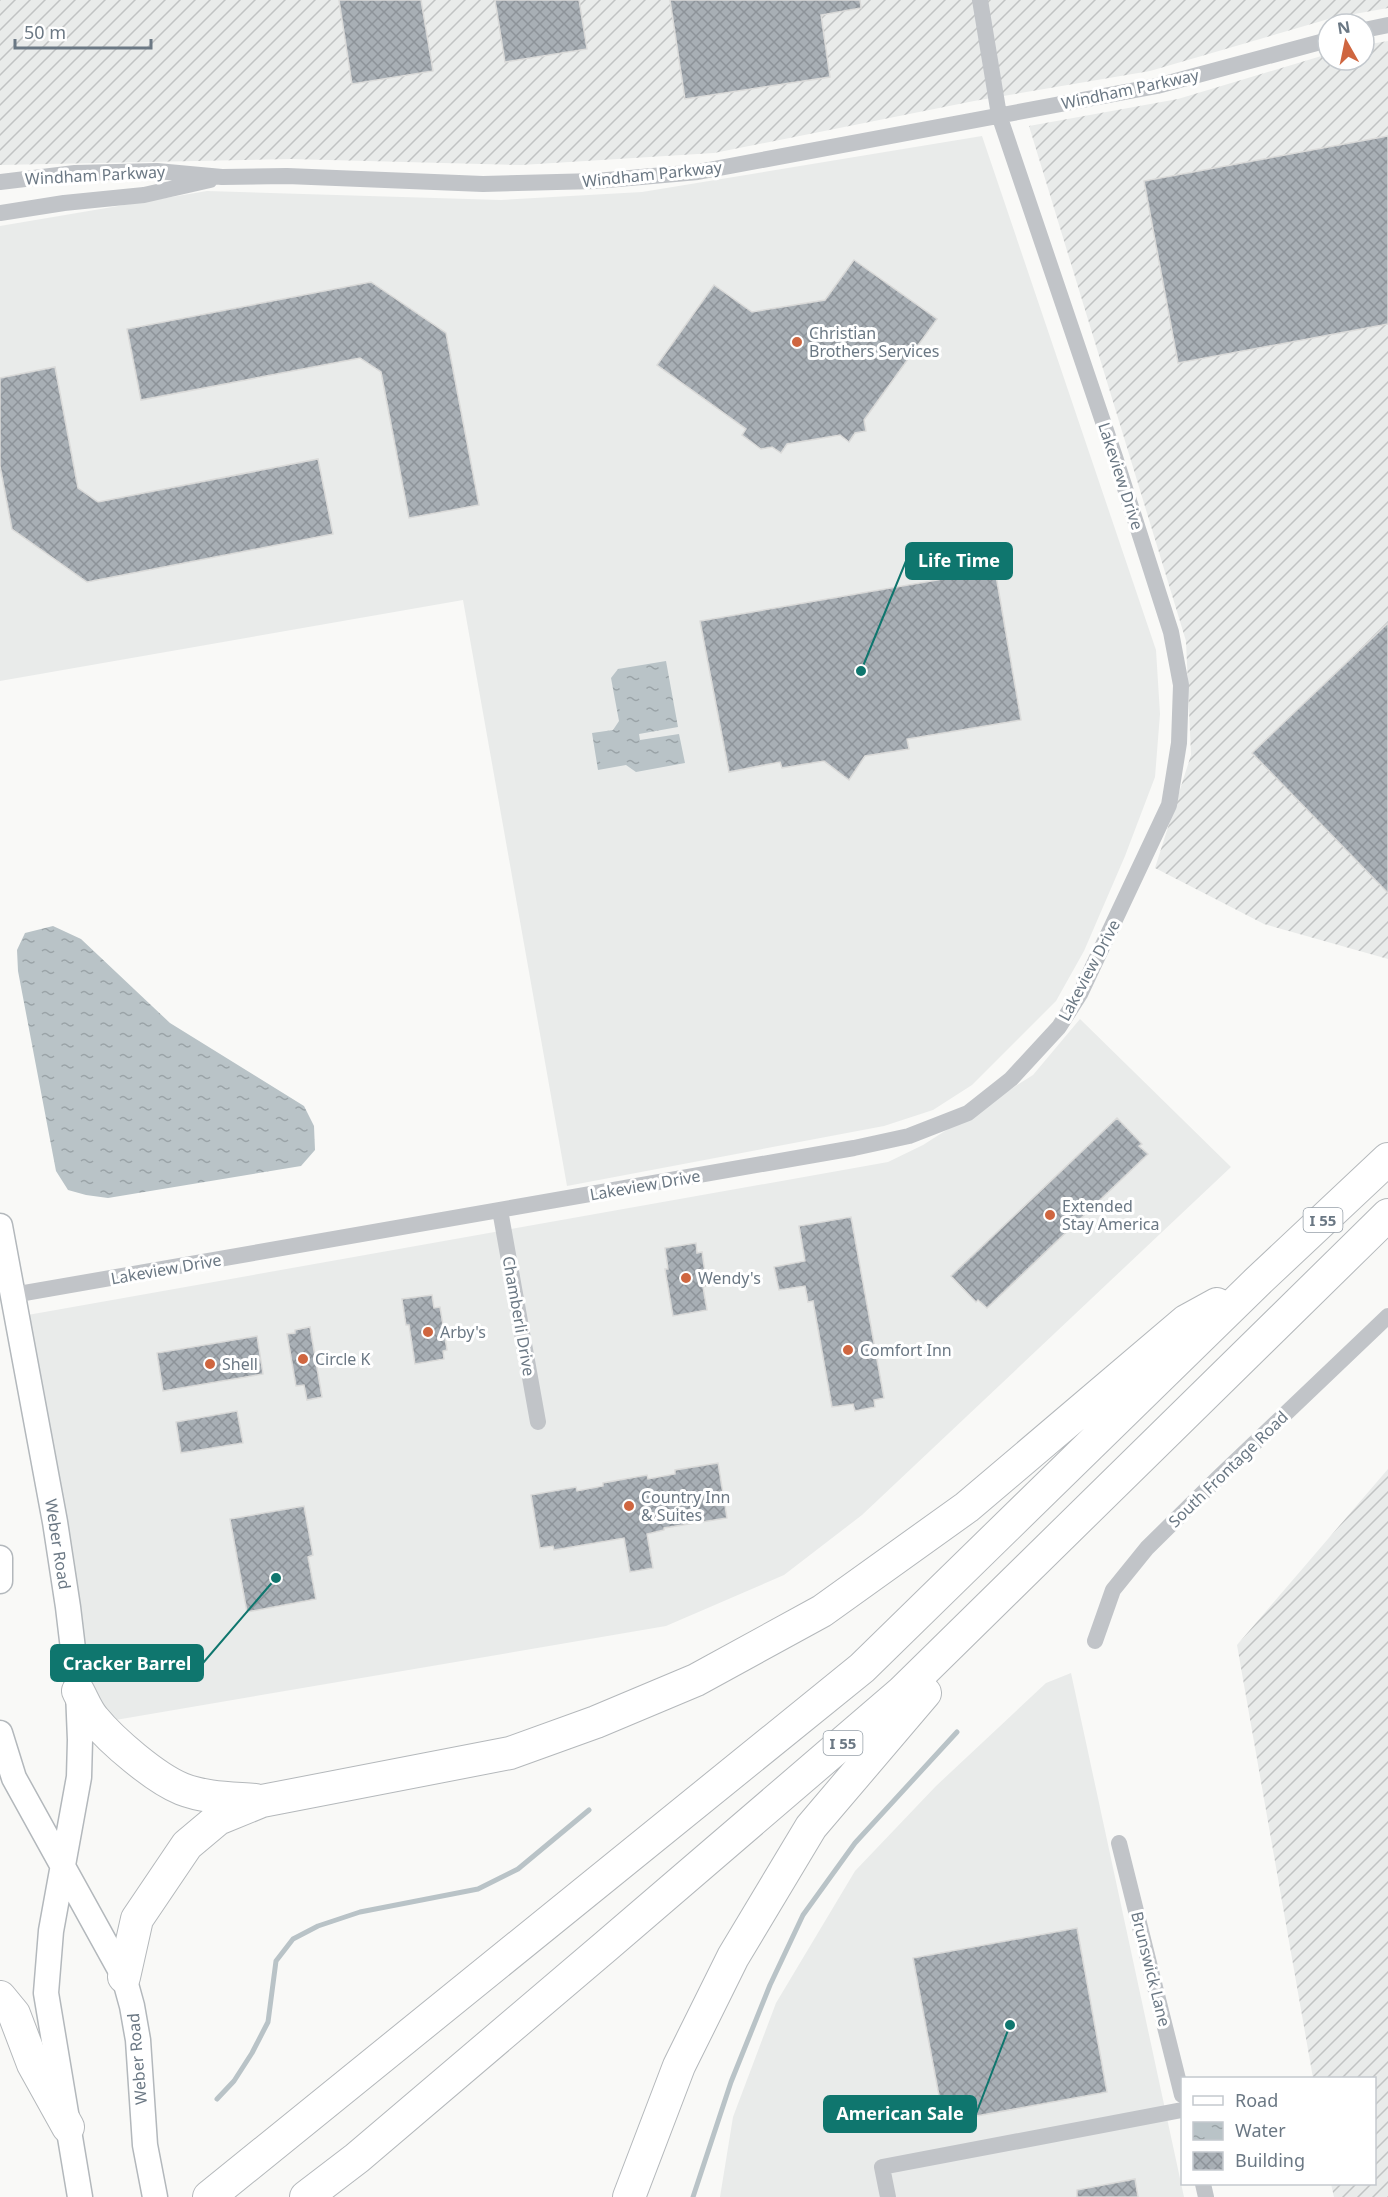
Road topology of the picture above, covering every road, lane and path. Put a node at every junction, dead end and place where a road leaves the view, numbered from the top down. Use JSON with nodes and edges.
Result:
{"nodes":[{"id":1,"x":980,"y":0,"type":"edge"},
{"id":2,"x":1316,"y":43,"type":"edge"},
{"id":3,"x":999,"y":115,"type":"junction"},
{"id":4,"x":222,"y":177,"type":"junction"},
{"id":5,"x":0,"y":182,"type":"edge"},
{"id":6,"x":0,"y":213,"type":"edge"},
{"id":7,"x":1388,"y":1159,"type":"edge"},
{"id":8,"x":500,"y":1210,"type":"junction"},
{"id":9,"x":1388,"y":1215,"type":"edge"},
{"id":10,"x":0,"y":1226,"type":"edge"},
{"id":11,"x":1348,"y":1253,"type":"junction"},
{"id":12,"x":1257,"y":1282,"type":"junction"},
{"id":13,"x":13,"y":1295,"type":"junction"},
{"id":14,"x":1388,"y":1316,"type":"edge"},
{"id":15,"x":538,"y":1422,"type":"dead end"},
{"id":16,"x":0,"y":1558,"type":"edge"},
{"id":17,"x":0,"y":1581,"type":"edge"},
{"id":18,"x":1095,"y":1641,"type":"dead end"},
{"id":19,"x":78,"y":1690,"type":"junction"},
{"id":20,"x":0,"y":1733,"type":"edge"},
{"id":21,"x":262,"y":1801,"type":"junction"},
{"id":22,"x":1119,"y":1843,"type":"dead end"},
{"id":23,"x":62,"y":1864,"type":"junction"},
{"id":24,"x":124,"y":1977,"type":"junction"},
{"id":25,"x":0,"y":1997,"type":"edge"},
{"id":26,"x":1181,"y":2091,"type":"edge"},
{"id":27,"x":1181,"y":2110,"type":"edge"},
{"id":28,"x":68,"y":2127,"type":"junction"},
{"id":29,"x":80,"y":2195,"type":"edge"},
{"id":30,"x":155,"y":2197,"type":"edge"},
{"id":31,"x":209,"y":2197,"type":"edge"},
{"id":32,"x":306,"y":2197,"type":"edge"},
{"id":33,"x":629,"y":2197,"type":"edge"},
{"id":34,"x":888,"y":2197,"type":"edge"}],
"edges":[{"from":1,"to":3,"type":"street","name":"Lakeview Drive"},
{"from":2,"to":3,"type":"street","name":"Windham Parkway"},
{"from":3,"to":4,"type":"street","name":"Windham Parkway"},
{"from":3,"to":8,"type":"street","name":"Lakeview Drive"},
{"from":4,"to":5,"type":"street","name":"Windham Parkway"},
{"from":4,"to":6,"type":"street"},
{"from":7,"to":12,"type":"highway","number":"I 55"},
{"from":8,"to":13,"type":"street","name":"Lakeview Drive"},
{"from":8,"to":15,"type":"street","name":"Chamberli Drive"},
{"from":9,"to":11,"type":"highway","number":"I 55"},
{"from":10,"to":13,"type":"main road","name":"Weber Road"},
{"from":11,"to":32,"type":"highway","number":"I 55"},
{"from":11,"to":33,"type":"highway"},
{"from":12,"to":21,"type":"highway"},
{"from":12,"to":31,"type":"highway","number":"I 55"},
{"from":13,"to":19,"type":"main road","name":"Weber Road"},
{"from":14,"to":18,"type":"street","name":"South Frontage Road"},
{"from":16,"to":17,"type":"main road"},
{"from":19,"to":21,"type":"highway"},
{"from":19,"to":23,"type":"main road","name":"Weber Road"},
{"from":20,"to":23,"type":"main road","name":"Weber Road"},
{"from":21,"to":24,"type":"highway"},
{"from":22,"to":26,"type":"street","name":"Brunswick Lane"},
{"from":23,"to":24,"type":"main road","name":"Weber Road"},
{"from":23,"to":28,"type":"main road","name":"Weber Road"},
{"from":24,"to":30,"type":"main road","name":"Weber Road"},
{"from":25,"to":28,"type":"highway"},
{"from":27,"to":34,"type":"street"},
{"from":28,"to":29,"type":"main road","name":"Weber Road"}]}
